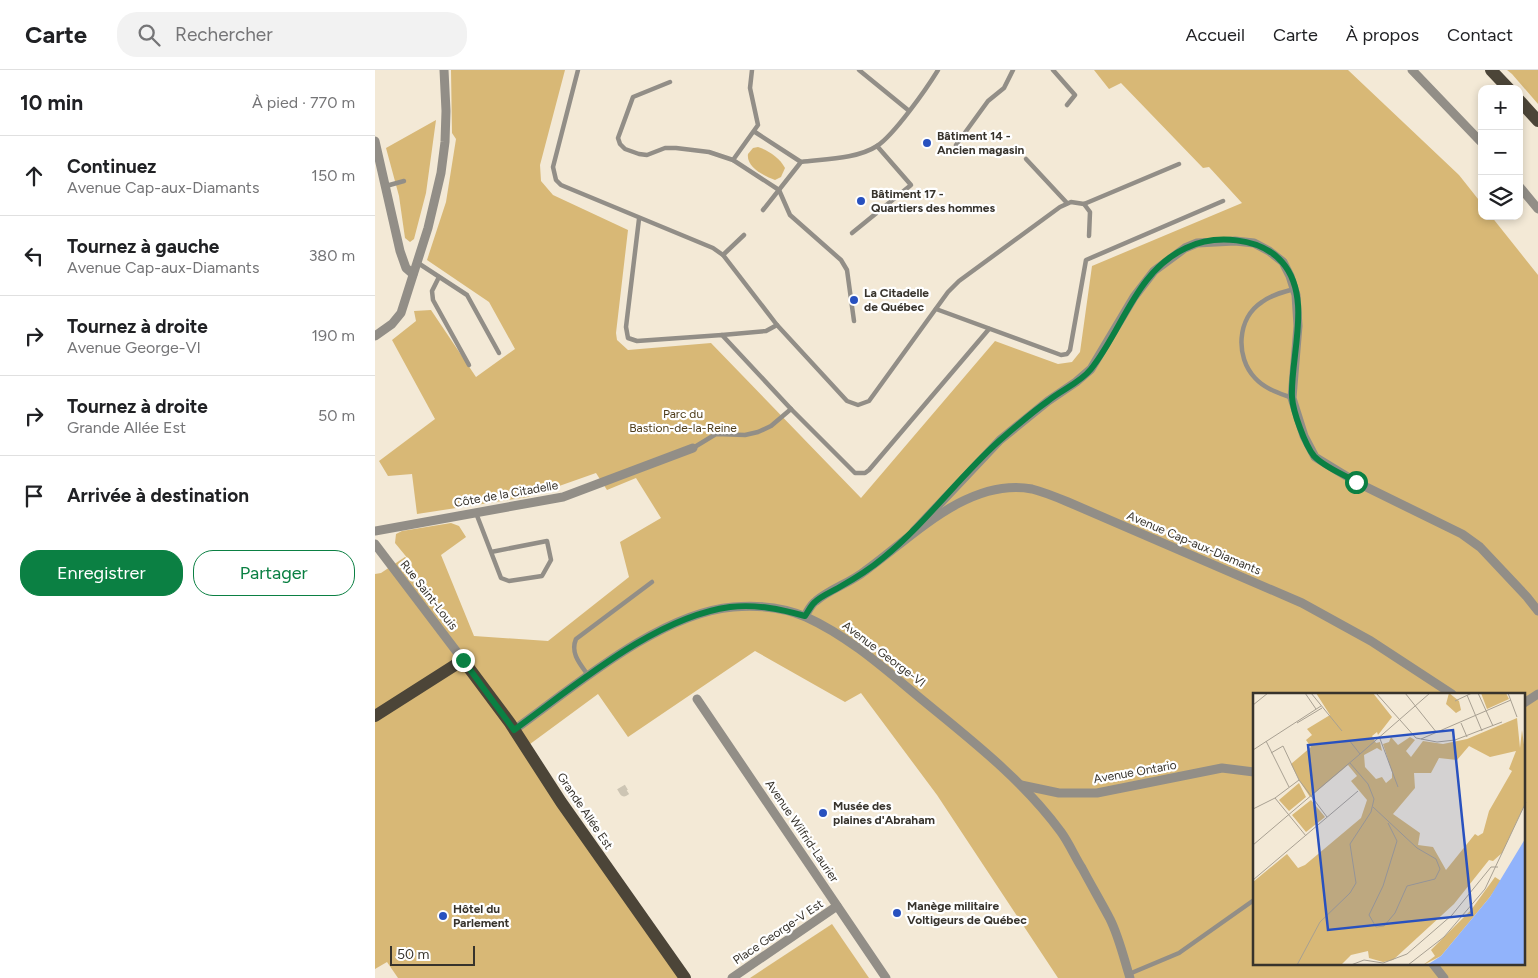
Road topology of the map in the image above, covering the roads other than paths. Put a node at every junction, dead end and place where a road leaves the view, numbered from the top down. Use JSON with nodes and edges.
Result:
{"nodes":[{"id":1,"x":444,"y":70,"type":"edge"},
{"id":2,"x":578,"y":70,"type":"edge"},
{"id":3,"x":752,"y":70,"type":"edge"},
{"id":4,"x":859,"y":70,"type":"edge"},
{"id":5,"x":938,"y":70,"type":"edge"},
{"id":6,"x":1013,"y":70,"type":"edge"},
{"id":7,"x":1053,"y":70,"type":"edge"},
{"id":8,"x":1412,"y":70,"type":"edge"},
{"id":9,"x":1491,"y":70,"type":"edge"},
{"id":10,"x":670,"y":82,"type":"dead end"},
{"id":11,"x":1505,"y":85,"type":"edge"},
{"id":12,"x":1523,"y":104,"type":"edge"},
{"id":13,"x":1067,"y":105,"type":"dead end"},
{"id":14,"x":908,"y":110,"type":"junction"},
{"id":15,"x":1538,"y":121,"type":"edge"},
{"id":16,"x":755,"y":132,"type":"junction"},
{"id":17,"x":1478,"y":139,"type":"edge"},
{"id":18,"x":375,"y":141,"type":"edge"},
{"id":19,"x":956,"y":145,"type":"dead end"},
{"id":20,"x":877,"y":146,"type":"junction"},
{"id":21,"x":1026,"y":159,"type":"dead end"},
{"id":22,"x":733,"y":160,"type":"junction"},
{"id":23,"x":801,"y":162,"type":"junction"},
{"id":24,"x":1179,"y":164,"type":"dead end"},
{"id":25,"x":379,"y":170,"type":"edge"},
{"id":26,"x":404,"y":181,"type":"dead end"},
{"id":27,"x":386,"y":186,"type":"junction"},
{"id":28,"x":779,"y":190,"type":"junction"},
{"id":29,"x":1523,"y":191,"type":"edge"},
{"id":30,"x":1223,"y":201,"type":"dead end"},
{"id":31,"x":1067,"y":203,"type":"junction"},
{"id":32,"x":1084,"y":204,"type":"junction"},
{"id":33,"x":1538,"y":209,"type":"edge"},
{"id":34,"x":763,"y":210,"type":"dead end"},
{"id":35,"x":639,"y":219,"type":"junction"},
{"id":36,"x":852,"y":234,"type":"dead end"},
{"id":37,"x":745,"y":235,"type":"dead end"},
{"id":38,"x":1089,"y":236,"type":"dead end"},
{"id":39,"x":723,"y":255,"type":"junction"},
{"id":40,"x":417,"y":263,"type":"junction"},
{"id":41,"x":413,"y":274,"type":"junction"},
{"id":42,"x":439,"y":277,"type":"junction"},
{"id":43,"x":1294,"y":289,"type":"junction"},
{"id":44,"x":936,"y":309,"type":"junction"},
{"id":45,"x":854,"y":321,"type":"dead end"},
{"id":46,"x":777,"y":325,"type":"junction"},
{"id":47,"x":989,"y":329,"type":"junction"},
{"id":48,"x":722,"y":334,"type":"junction"},
{"id":49,"x":375,"y":336,"type":"edge"},
{"id":50,"x":499,"y":353,"type":"dead end"},
{"id":51,"x":469,"y":365,"type":"dead end"},
{"id":52,"x":1292,"y":398,"type":"junction"},
{"id":53,"x":791,"y":409,"type":"junction"},
{"id":54,"x":693,"y":448,"type":"joint"},
{"id":55,"x":475,"y":512,"type":"junction"},
{"id":56,"x":375,"y":531,"type":"edge"},
{"id":57,"x":915,"y":531,"type":"junction"},
{"id":58,"x":375,"y":544,"type":"edge"},
{"id":59,"x":491,"y":552,"type":"junction"},
{"id":60,"x":652,"y":582,"type":"dead end"},
{"id":61,"x":1538,"y":611,"type":"edge"},
{"id":62,"x":805,"y":616,"type":"junction"},
{"id":63,"x":463,"y":660,"type":"junction"},
{"id":64,"x":589,"y":676,"type":"junction"},
{"id":65,"x":1450,"y":693,"type":"edge"},
{"id":66,"x":1538,"y":694,"type":"edge"},
{"id":67,"x":697,"y":699,"type":"dead end"},
{"id":68,"x":1525,"y":702,"type":"edge"},
{"id":69,"x":375,"y":716,"type":"edge"},
{"id":70,"x":514,"y":730,"type":"junction"},
{"id":71,"x":1253,"y":772,"type":"edge"},
{"id":72,"x":1021,"y":784,"type":"junction"},
{"id":73,"x":1253,"y":901,"type":"edge"},
{"id":74,"x":837,"y":906,"type":"junction"},
{"id":75,"x":1435,"y":966,"type":"edge"},
{"id":76,"x":1129,"y":976,"type":"edge"},
{"id":77,"x":685,"y":978,"type":"edge"},
{"id":78,"x":732,"y":978,"type":"edge"},
{"id":79,"x":886,"y":978,"type":"edge"},
{"id":80,"x":1444,"y":978,"type":"edge"}],
"edges":[{"from":1,"to":40,"type":"street"},
{"from":2,"to":35,"type":"lane"},
{"from":3,"to":16,"type":"lane"},
{"from":4,"to":14,"type":"lane"},
{"from":5,"to":14,"type":"lane"},
{"from":6,"to":19,"type":"lane"},
{"from":7,"to":13,"type":"lane"},
{"from":8,"to":17,"type":"street"},
{"from":9,"to":11,"type":"main road"},
{"from":10,"to":22,"type":"lane"},
{"from":12,"to":15,"type":"main road"},
{"from":14,"to":20,"type":"lane"},
{"from":16,"to":22,"type":"lane"},
{"from":16,"to":23,"type":"lane"},
{"from":18,"to":25,"type":"street"},
{"from":20,"to":23,"type":"lane"},
{"from":20,"to":36,"type":"lane"},
{"from":21,"to":31,"type":"lane"},
{"from":22,"to":28,"type":"lane"},
{"from":23,"to":28,"type":"lane"},
{"from":24,"to":32,"type":"lane"},
{"from":25,"to":27,"type":"street"},
{"from":26,"to":27,"type":"lane"},
{"from":27,"to":41,"type":"street"},
{"from":28,"to":34,"type":"lane"},
{"from":28,"to":45,"type":"lane"},
{"from":29,"to":33,"type":"street"},
{"from":30,"to":47,"type":"lane"},
{"from":31,"to":32,"type":"lane"},
{"from":31,"to":44,"type":"lane"},
{"from":32,"to":38,"type":"lane"},
{"from":35,"to":39,"type":"lane"},
{"from":35,"to":48,"type":"lane"},
{"from":37,"to":39,"type":"lane"},
{"from":39,"to":46,"type":"lane"},
{"from":40,"to":41,"type":"street"},
{"from":40,"to":42,"type":"lane"},
{"from":41,"to":49,"type":"street"},
{"from":42,"to":50,"type":"lane"},
{"from":42,"to":51,"type":"lane"},
{"from":43,"to":52,"type":"street","name":"Avenue Cap-aux-Diamants"},
{"from":43,"to":52,"type":"lane"},
{"from":43,"to":57,"type":"street","name":"Avenue Cap-aux-Diamants"},
{"from":44,"to":46,"type":"lane"},
{"from":44,"to":47,"type":"lane"},
{"from":46,"to":48,"type":"lane"},
{"from":47,"to":53,"type":"lane"},
{"from":48,"to":53,"type":"lane"},
{"from":52,"to":61,"type":"street","name":"Avenue Cap-aux-Diamants"},
{"from":53,"to":54,"type":"lane"},
{"from":54,"to":55,"type":"street","name":"Côte de la Citadelle"},
{"from":55,"to":56,"type":"street","name":"Côte de la Citadelle"},
{"from":55,"to":59,"type":"lane"},
{"from":57,"to":62,"type":"street","name":"Avenue Cap-aux-Diamants"},
{"from":57,"to":65,"type":"street","name":"Avenue Cap-aux-Diamants"},
{"from":58,"to":63,"type":"street","name":"Rue Saint-Louis"},
{"from":59,"to":59,"type":"lane"},
{"from":60,"to":64,"type":"lane"},
{"from":62,"to":64,"type":"street","name":"Avenue George-VI"},
{"from":62,"to":72,"type":"street","name":"Avenue George-VI"},
{"from":63,"to":69,"type":"main road"},
{"from":63,"to":70,"type":"main road","name":"Grande Allée Est"},
{"from":64,"to":70,"type":"street","name":"Avenue George-VI"},
{"from":66,"to":68,"type":"street"},
{"from":67,"to":74,"type":"street","name":"Avenue Wilfrid-Laurier"},
{"from":70,"to":77,"type":"main road","name":"Grande Allée Est"},
{"from":71,"to":72,"type":"street","name":"Avenue Ontario"},
{"from":72,"to":76,"type":"street","name":"Avenue George-VI"},
{"from":73,"to":76,"type":"lane"},
{"from":74,"to":78,"type":"street","name":"Place George-V Est"},
{"from":74,"to":79,"type":"street","name":"Avenue Wilfrid-Laurier"},
{"from":75,"to":80,"type":"street"}]}
